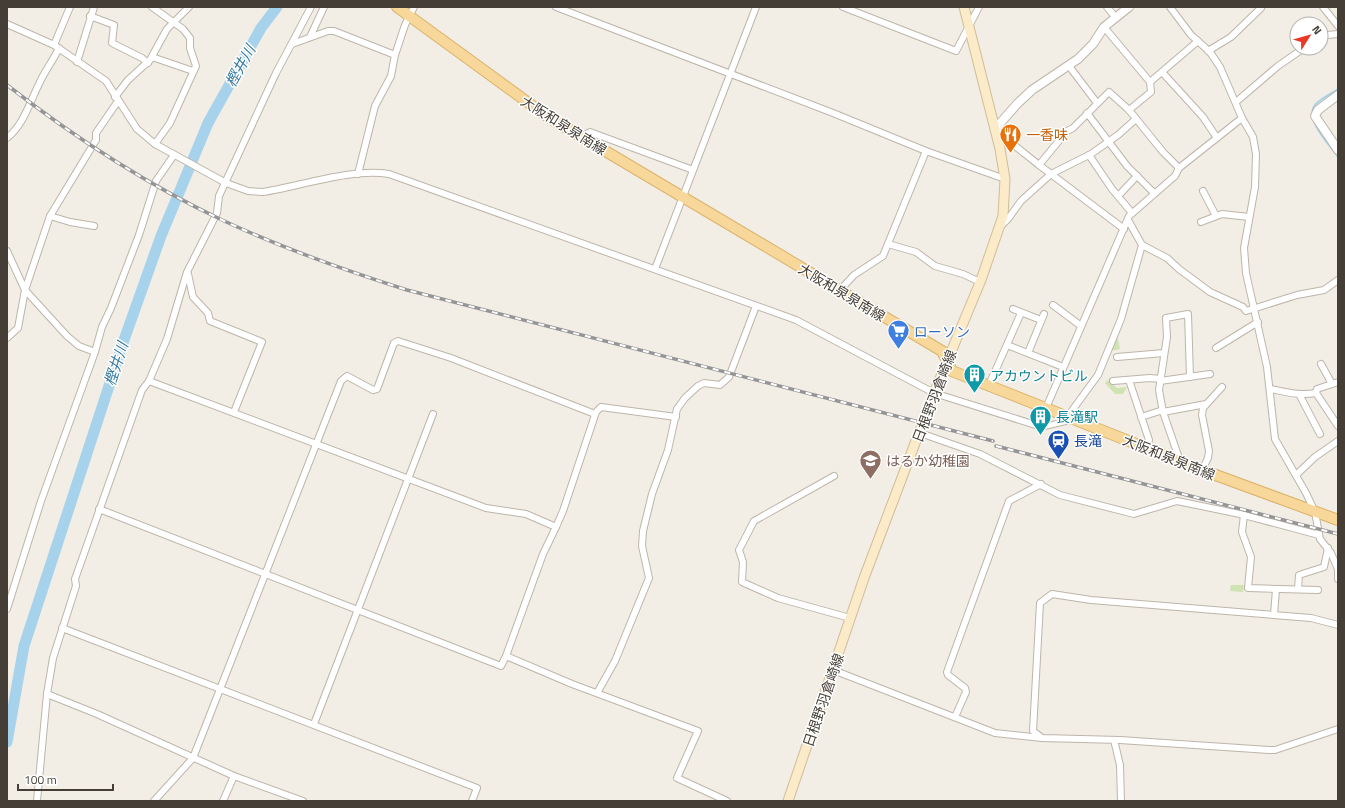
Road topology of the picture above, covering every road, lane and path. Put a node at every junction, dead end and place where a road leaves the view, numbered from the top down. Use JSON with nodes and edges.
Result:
{"nodes":[{"id":1,"x":70,"y":7,"type":"edge"},
{"id":2,"x":94,"y":7,"type":"edge"},
{"id":3,"x":152,"y":7,"type":"edge"},
{"id":4,"x":189,"y":7,"type":"edge"},
{"id":5,"x":311,"y":7,"type":"edge"},
{"id":6,"x":324,"y":7,"type":"edge"},
{"id":7,"x":397,"y":7,"type":"edge"},
{"id":8,"x":556,"y":7,"type":"edge"},
{"id":9,"x":756,"y":7,"type":"edge"},
{"id":10,"x":843,"y":7,"type":"edge"},
{"id":11,"x":964,"y":7,"type":"edge"},
{"id":12,"x":979,"y":7,"type":"edge"},
{"id":13,"x":1107,"y":7,"type":"edge"},
{"id":14,"x":1129,"y":7,"type":"edge"},
{"id":15,"x":1170,"y":7,"type":"edge"},
{"id":16,"x":1323,"y":7,"type":"edge"},
{"id":17,"x":1261,"y":8,"type":"dead end"},
{"id":18,"x":411,"y":11,"type":"edge"},
{"id":19,"x":90,"y":16,"type":"junction"},
{"id":20,"x":1116,"y":18,"type":"junction"},
{"id":21,"x":173,"y":22,"type":"junction"},
{"id":22,"x":7,"y":24,"type":"edge"},
{"id":23,"x":969,"y":26,"type":"junction"},
{"id":24,"x":1338,"y":26,"type":"edge"},
{"id":25,"x":1104,"y":28,"type":"junction"},
{"id":26,"x":310,"y":37,"type":"junction"},
{"id":27,"x":1198,"y":41,"type":"junction"},
{"id":28,"x":292,"y":44,"type":"junction"},
{"id":29,"x":57,"y":47,"type":"junction"},
{"id":30,"x":1208,"y":51,"type":"junction"},
{"id":31,"x":395,"y":55,"type":"junction"},
{"id":32,"x":1292,"y":56,"type":"edge"},
{"id":33,"x":152,"y":57,"type":"junction"},
{"id":34,"x":77,"y":62,"type":"junction"},
{"id":35,"x":148,"y":63,"type":"junction"},
{"id":36,"x":1069,"y":66,"type":"junction"},
{"id":37,"x":193,"y":71,"type":"junction"},
{"id":38,"x":1162,"y":72,"type":"junction"},
{"id":39,"x":730,"y":74,"type":"junction"},
{"id":40,"x":1150,"y":82,"type":"junction"},
{"id":41,"x":1338,"y":95,"type":"edge"},
{"id":42,"x":116,"y":99,"type":"junction"},
{"id":43,"x":1236,"y":102,"type":"junction"},
{"id":44,"x":1097,"y":103,"type":"junction"},
{"id":45,"x":1129,"y":110,"type":"junction"},
{"id":46,"x":1086,"y":113,"type":"junction"},
{"id":47,"x":1242,"y":118,"type":"junction"},
{"id":48,"x":1136,"y":119,"type":"junction"},
{"id":49,"x":995,"y":129,"type":"junction"},
{"id":50,"x":580,"y":137,"type":"junction"},
{"id":51,"x":7,"y":138,"type":"edge"},
{"id":52,"x":1217,"y":138,"type":"junction"},
{"id":53,"x":1109,"y":142,"type":"junction"},
{"id":54,"x":155,"y":144,"type":"junction"},
{"id":55,"x":1337,"y":145,"type":"edge"},
{"id":56,"x":926,"y":151,"type":"junction"},
{"id":57,"x":1089,"y":155,"type":"junction"},
{"id":58,"x":176,"y":157,"type":"junction"},
{"id":59,"x":1039,"y":165,"type":"junction"},
{"id":60,"x":1179,"y":168,"type":"junction"},
{"id":61,"x":693,"y":170,"type":"junction"},
{"id":62,"x":358,"y":174,"type":"junction"},
{"id":63,"x":1051,"y":174,"type":"junction"},
{"id":64,"x":1138,"y":176,"type":"junction"},
{"id":65,"x":1005,"y":178,"type":"junction"},
{"id":66,"x":224,"y":182,"type":"junction"},
{"id":67,"x":1202,"y":191,"type":"dead end"},
{"id":68,"x":1154,"y":194,"type":"junction"},
{"id":69,"x":1119,"y":195,"type":"junction"},
{"id":70,"x":683,"y":197,"type":"junction"},
{"id":71,"x":1132,"y":213,"type":"junction"},
{"id":72,"x":50,"y":216,"type":"junction"},
{"id":73,"x":1216,"y":216,"type":"junction"},
{"id":74,"x":1250,"y":217,"type":"junction"},
{"id":75,"x":1128,"y":220,"type":"junction"},
{"id":76,"x":1201,"y":222,"type":"dead end"},
{"id":77,"x":94,"y":226,"type":"dead end"},
{"id":78,"x":1001,"y":226,"type":"junction"},
{"id":79,"x":1124,"y":229,"type":"junction"},
{"id":80,"x":888,"y":244,"type":"junction"},
{"id":81,"x":1142,"y":245,"type":"junction"},
{"id":82,"x":7,"y":251,"type":"edge"},
{"id":83,"x":655,"y":269,"type":"junction"},
{"id":84,"x":187,"y":272,"type":"junction"},
{"id":85,"x":980,"y":282,"type":"junction"},
{"id":86,"x":1337,"y":283,"type":"edge"},
{"id":87,"x":25,"y":290,"type":"junction"},
{"id":88,"x":840,"y":290,"type":"junction"},
{"id":89,"x":1054,"y":305,"type":"dead end"},
{"id":90,"x":756,"y":306,"type":"junction"},
{"id":91,"x":1013,"y":309,"type":"dead end"},
{"id":92,"x":1255,"y":309,"type":"junction"},
{"id":93,"x":1021,"y":312,"type":"junction"},
{"id":94,"x":1258,"y":322,"type":"junction"},
{"id":95,"x":1081,"y":326,"type":"junction"},
{"id":96,"x":7,"y":338,"type":"edge"},
{"id":97,"x":1007,"y":345,"type":"junction"},
{"id":98,"x":1216,"y":348,"type":"dead end"},
{"id":99,"x":95,"y":352,"type":"junction"},
{"id":100,"x":1028,"y":353,"type":"junction"},
{"id":101,"x":1164,"y":353,"type":"junction"},
{"id":102,"x":1117,"y":357,"type":"dead end"},
{"id":103,"x":947,"y":363,"type":"junction"},
{"id":104,"x":1322,"y":364,"type":"dead end"},
{"id":105,"x":1063,"y":367,"type":"junction"},
{"id":106,"x":1210,"y":374,"type":"dead end"},
{"id":107,"x":1190,"y":377,"type":"junction"},
{"id":108,"x":1129,"y":380,"type":"junction"},
{"id":109,"x":1160,"y":380,"type":"junction"},
{"id":110,"x":149,"y":381,"type":"junction"},
{"id":111,"x":1113,"y":381,"type":"dead end"},
{"id":112,"x":1335,"y":383,"type":"edge"},
{"id":113,"x":989,"y":386,"type":"junction"},
{"id":114,"x":1222,"y":387,"type":"dead end"},
{"id":115,"x":1270,"y":389,"type":"junction"},
{"id":116,"x":1316,"y":392,"type":"junction"},
{"id":117,"x":934,"y":393,"type":"junction"},
{"id":118,"x":1300,"y":396,"type":"junction"},
{"id":119,"x":1206,"y":404,"type":"junction"},
{"id":120,"x":1048,"y":408,"type":"junction"},
{"id":121,"x":1163,"y":411,"type":"junction"},
{"id":122,"x":234,"y":412,"type":"junction"},
{"id":123,"x":433,"y":414,"type":"dead end"},
{"id":124,"x":595,"y":414,"type":"junction"},
{"id":125,"x":676,"y":417,"type":"junction"},
{"id":126,"x":1141,"y":417,"type":"junction"},
{"id":127,"x":1072,"y":418,"type":"junction"},
{"id":128,"x":1338,"y":426,"type":"edge"},
{"id":129,"x":1042,"y":427,"type":"junction"},
{"id":130,"x":920,"y":433,"type":"junction"},
{"id":131,"x":1320,"y":434,"type":"dead end"},
{"id":132,"x":1338,"y":442,"type":"edge"},
{"id":133,"x":316,"y":443,"type":"junction"},
{"id":134,"x":1147,"y":448,"type":"junction"},
{"id":135,"x":1180,"y":462,"type":"junction"},
{"id":136,"x":1202,"y":470,"type":"junction"},
{"id":137,"x":1296,"y":475,"type":"junction"},
{"id":138,"x":834,"y":476,"type":"dead end"},
{"id":139,"x":409,"y":478,"type":"junction"},
{"id":140,"x":1041,"y":484,"type":"junction"},
{"id":141,"x":99,"y":509,"type":"junction"},
{"id":142,"x":1315,"y":512,"type":"junction"},
{"id":143,"x":1244,"y":515,"type":"junction"},
{"id":144,"x":1338,"y":520,"type":"edge"},
{"id":145,"x":556,"y":527,"type":"junction"},
{"id":146,"x":1319,"y":536,"type":"junction"},
{"id":147,"x":1328,"y":548,"type":"junction"},
{"id":148,"x":264,"y":574,"type":"junction"},
{"id":149,"x":1338,"y":579,"type":"edge"},
{"id":150,"x":1276,"y":589,"type":"junction"},
{"id":151,"x":1298,"y":589,"type":"junction"},
{"id":152,"x":1318,"y":590,"type":"dead end"},
{"id":153,"x":7,"y":609,"type":"edge"},
{"id":154,"x":358,"y":610,"type":"junction"},
{"id":155,"x":1274,"y":615,"type":"junction"},
{"id":156,"x":850,"y":618,"type":"junction"},
{"id":157,"x":1338,"y":625,"type":"edge"},
{"id":158,"x":62,"y":628,"type":"junction"},
{"id":159,"x":506,"y":656,"type":"junction"},
{"id":160,"x":833,"y":670,"type":"junction"},
{"id":161,"x":221,"y":688,"type":"junction"},
{"id":162,"x":598,"y":693,"type":"junction"},
{"id":163,"x":47,"y":694,"type":"junction"},
{"id":164,"x":954,"y":717,"type":"junction"},
{"id":165,"x":314,"y":724,"type":"junction"},
{"id":166,"x":1338,"y":729,"type":"edge"},
{"id":167,"x":1042,"y":738,"type":"junction"},
{"id":168,"x":1114,"y":740,"type":"junction"},
{"id":169,"x":193,"y":758,"type":"junction"},
{"id":170,"x":234,"y":776,"type":"junction"},
{"id":171,"x":38,"y":799,"type":"edge"},
{"id":172,"x":154,"y":801,"type":"edge"},
{"id":173,"x":223,"y":801,"type":"edge"},
{"id":174,"x":303,"y":801,"type":"edge"},
{"id":175,"x":472,"y":801,"type":"edge"},
{"id":176,"x":727,"y":801,"type":"edge"},
{"id":177,"x":788,"y":801,"type":"edge"},
{"id":178,"x":1121,"y":801,"type":"edge"}],
"edges":[{"from":1,"to":29,"type":"street"},
{"from":2,"to":19,"type":"street"},
{"from":3,"to":21,"type":"street"},
{"from":4,"to":21,"type":"street"},
{"from":5,"to":28,"type":"street"},
{"from":6,"to":26,"type":"street"},
{"from":7,"to":18,"type":"main road","name":"大阪和泉泉南線"},
{"from":8,"to":39,"type":"street"},
{"from":9,"to":39,"type":"street"},
{"from":10,"to":23,"type":"street"},
{"from":11,"to":23,"type":"main road","name":"日根野羽倉崎線"},
{"from":12,"to":23,"type":"street"},
{"from":13,"to":20,"type":"street"},
{"from":14,"to":20,"type":"street"},
{"from":15,"to":27,"type":"street"},
{"from":16,"to":24,"type":"street"},
{"from":17,"to":30,"type":"street"},
{"from":18,"to":31,"type":"street"},
{"from":18,"to":50,"type":"main road","name":"大阪和泉泉南線"},
{"from":19,"to":34,"type":"street"},
{"from":19,"to":35,"type":"street"},
{"from":20,"to":25,"type":"street"},
{"from":21,"to":33,"type":"street"},
{"from":21,"to":37,"type":"street"},
{"from":22,"to":29,"type":"street"},
{"from":23,"to":49,"type":"main road","name":"日根野羽倉崎線"},
{"from":25,"to":36,"type":"street"},
{"from":25,"to":40,"type":"street"},
{"from":26,"to":28,"type":"street"},
{"from":26,"to":31,"type":"street"},
{"from":27,"to":30,"type":"street"},
{"from":27,"to":38,"type":"street"},
{"from":28,"to":66,"type":"street"},
{"from":29,"to":34,"type":"street"},
{"from":29,"to":51,"type":"street"},
{"from":30,"to":43,"type":"street"},
{"from":31,"to":62,"type":"street"},
{"from":32,"to":43,"type":"street"},
{"from":33,"to":35,"type":"street"},
{"from":33,"to":37,"type":"street"},
{"from":34,"to":42,"type":"street"},
{"from":35,"to":42,"type":"street"},
{"from":36,"to":44,"type":"street"},
{"from":36,"to":49,"type":"street"},
{"from":37,"to":54,"type":"street"},
{"from":38,"to":40,"type":"street"},
{"from":38,"to":52,"type":"street"},
{"from":39,"to":56,"type":"street"},
{"from":39,"to":61,"type":"street"},
{"from":40,"to":45,"type":"street"},
{"from":41,"to":55,"type":"street"},
{"from":42,"to":54,"type":"street"},
{"from":42,"to":72,"type":"street"},
{"from":43,"to":47,"type":"street"},
{"from":44,"to":45,"type":"street"},
{"from":44,"to":46,"type":"street"},
{"from":45,"to":48,"type":"street"},
{"from":46,"to":53,"type":"street"},
{"from":46,"to":59,"type":"street"},
{"from":47,"to":52,"type":"street"},
{"from":47,"to":74,"type":"street"},
{"from":48,"to":53,"type":"street"},
{"from":48,"to":60,"type":"street"},
{"from":49,"to":59,"type":"street"},
{"from":49,"to":65,"type":"main road","name":"日根野羽倉崎線"},
{"from":50,"to":61,"type":"street"},
{"from":50,"to":70,"type":"main road","name":"大阪和泉泉南線"},
{"from":52,"to":60,"type":"street"},
{"from":53,"to":57,"type":"street"},
{"from":53,"to":64,"type":"street"},
{"from":54,"to":58,"type":"street"},
{"from":56,"to":65,"type":"street"},
{"from":56,"to":80,"type":"street"},
{"from":57,"to":63,"type":"street"},
{"from":57,"to":69,"type":"street"},
{"from":58,"to":66,"type":"street"},
{"from":58,"to":99,"type":"street"},
{"from":59,"to":63,"type":"street"},
{"from":60,"to":68,"type":"street"},
{"from":61,"to":70,"type":"street"},
{"from":62,"to":66,"type":"street"},
{"from":62,"to":83,"type":"street"},
{"from":63,"to":78,"type":"street"},
{"from":63,"to":79,"type":"street"},
{"from":64,"to":68,"type":"street"},
{"from":64,"to":69,"type":"street"},
{"from":65,"to":78,"type":"main road","name":"日根野羽倉崎線"},
{"from":66,"to":84,"type":"street"},
{"from":67,"to":73,"type":"street"},
{"from":68,"to":71,"type":"street"},
{"from":69,"to":71,"type":"street"},
{"from":70,"to":83,"type":"street"},
{"from":70,"to":88,"type":"main road","name":"大阪和泉泉南線"},
{"from":71,"to":75,"type":"street"},
{"from":72,"to":77,"type":"street"},
{"from":72,"to":87,"type":"street"},
{"from":73,"to":74,"type":"street"},
{"from":73,"to":76,"type":"street"},
{"from":74,"to":92,"type":"street"},
{"from":75,"to":79,"type":"street"},
{"from":75,"to":81,"type":"street"},
{"from":78,"to":85,"type":"main road","name":"日根野羽倉崎線"},
{"from":79,"to":95,"type":"street"},
{"from":80,"to":85,"type":"street"},
{"from":80,"to":88,"type":"street"},
{"from":81,"to":92,"type":"street"},
{"from":81,"to":127,"type":"street"},
{"from":82,"to":87,"type":"street"},
{"from":83,"to":90,"type":"street"},
{"from":84,"to":110,"type":"street"},
{"from":84,"to":122,"type":"street"},
{"from":85,"to":103,"type":"main road","name":"日根野羽倉崎線"},
{"from":86,"to":92,"type":"street"},
{"from":87,"to":96,"type":"street"},
{"from":87,"to":99,"type":"street"},
{"from":88,"to":103,"type":"main road","name":"大阪和泉泉南線"},
{"from":89,"to":95,"type":"street"},
{"from":90,"to":117,"type":"street"},
{"from":90,"to":125,"type":"street"},
{"from":91,"to":93,"type":"street"},
{"from":92,"to":94,"type":"street"},
{"from":93,"to":97,"type":"street"},
{"from":93,"to":100,"type":"street"},
{"from":94,"to":98,"type":"street"},
{"from":94,"to":115,"type":"street"},
{"from":95,"to":105,"type":"street"},
{"from":97,"to":100,"type":"street"},
{"from":97,"to":113,"type":"street"},
{"from":99,"to":153,"type":"street"},
{"from":100,"to":105,"type":"street"},
{"from":101,"to":102,"type":"street"},
{"from":101,"to":107,"type":"street"},
{"from":101,"to":109,"type":"street"},
{"from":103,"to":113,"type":"main road","name":"大阪和泉泉南線"},
{"from":103,"to":117,"type":"main road","name":"日根野羽倉崎線"},
{"from":104,"to":112,"type":"street"},
{"from":105,"to":120,"type":"street"},
{"from":106,"to":107,"type":"street"},
{"from":107,"to":109,"type":"street"},
{"from":108,"to":109,"type":"street"},
{"from":108,"to":111,"type":"street"},
{"from":108,"to":126,"type":"street"},
{"from":109,"to":121,"type":"street"},
{"from":110,"to":122,"type":"street"},
{"from":110,"to":141,"type":"street"},
{"from":112,"to":116,"type":"street"},
{"from":113,"to":120,"type":"main road","name":"大阪和泉泉南線"},
{"from":114,"to":119,"type":"street"},
{"from":115,"to":118,"type":"street"},
{"from":115,"to":137,"type":"street"},
{"from":116,"to":118,"type":"street"},
{"from":116,"to":128,"type":"street"},
{"from":117,"to":129,"type":"street"},
{"from":117,"to":130,"type":"main road","name":"日根野羽倉崎線"},
{"from":118,"to":131,"type":"street"},
{"from":119,"to":121,"type":"street"},
{"from":119,"to":136,"type":"street"},
{"from":120,"to":127,"type":"main road","name":"大阪和泉泉南線"},
{"from":120,"to":129,"type":"street"},
{"from":121,"to":126,"type":"street"},
{"from":121,"to":135,"type":"street"},
{"from":122,"to":133,"type":"street"},
{"from":123,"to":139,"type":"street"},
{"from":124,"to":125,"type":"street"},
{"from":124,"to":133,"type":"street"},
{"from":124,"to":145,"type":"street"},
{"from":125,"to":162,"type":"street"},
{"from":126,"to":134,"type":"street"},
{"from":127,"to":129,"type":"street"},
{"from":127,"to":134,"type":"main road","name":"大阪和泉泉南線"},
{"from":130,"to":140,"type":"street"},
{"from":130,"to":156,"type":"main road","name":"日根野羽倉崎線"},
{"from":132,"to":137,"type":"street"},
{"from":133,"to":139,"type":"street"},
{"from":133,"to":148,"type":"street"},
{"from":134,"to":135,"type":"main road","name":"大阪和泉泉南線"},
{"from":135,"to":136,"type":"main road","name":"大阪和泉泉南線"},
{"from":136,"to":142,"type":"main road","name":"大阪和泉泉南線"},
{"from":137,"to":142,"type":"street"},
{"from":138,"to":156,"type":"street"},
{"from":139,"to":145,"type":"street"},
{"from":139,"to":154,"type":"street"},
{"from":140,"to":143,"type":"street"},
{"from":140,"to":164,"type":"street"},
{"from":141,"to":148,"type":"street"},
{"from":141,"to":158,"type":"street"},
{"from":142,"to":144,"type":"main road","name":"大阪和泉泉南線"},
{"from":142,"to":146,"type":"street"},
{"from":143,"to":146,"type":"street"},
{"from":143,"to":150,"type":"street"},
{"from":145,"to":159,"type":"street"},
{"from":146,"to":147,"type":"street"},
{"from":147,"to":149,"type":"street"},
{"from":147,"to":151,"type":"street"},
{"from":148,"to":154,"type":"street"},
{"from":148,"to":161,"type":"street"},
{"from":150,"to":151,"type":"street"},
{"from":150,"to":155,"type":"street"},
{"from":151,"to":152,"type":"street"},
{"from":154,"to":159,"type":"street"},
{"from":154,"to":165,"type":"street"},
{"from":155,"to":157,"type":"street"},
{"from":155,"to":167,"type":"street"},
{"from":156,"to":160,"type":"main road","name":"日根野羽倉崎線"},
{"from":158,"to":161,"type":"street"},
{"from":158,"to":163,"type":"street"},
{"from":159,"to":162,"type":"street"},
{"from":160,"to":164,"type":"street"},
{"from":160,"to":177,"type":"main road","name":"日根野羽倉崎線"},
{"from":161,"to":165,"type":"street"},
{"from":161,"to":169,"type":"street"},
{"from":162,"to":176,"type":"street"},
{"from":163,"to":169,"type":"street"},
{"from":163,"to":171,"type":"street"},
{"from":164,"to":167,"type":"street"},
{"from":165,"to":175,"type":"street"},
{"from":166,"to":168,"type":"street"},
{"from":167,"to":168,"type":"street"},
{"from":168,"to":178,"type":"street"},
{"from":169,"to":170,"type":"street"},
{"from":169,"to":172,"type":"street"},
{"from":170,"to":173,"type":"street"},
{"from":170,"to":174,"type":"street"}]}
